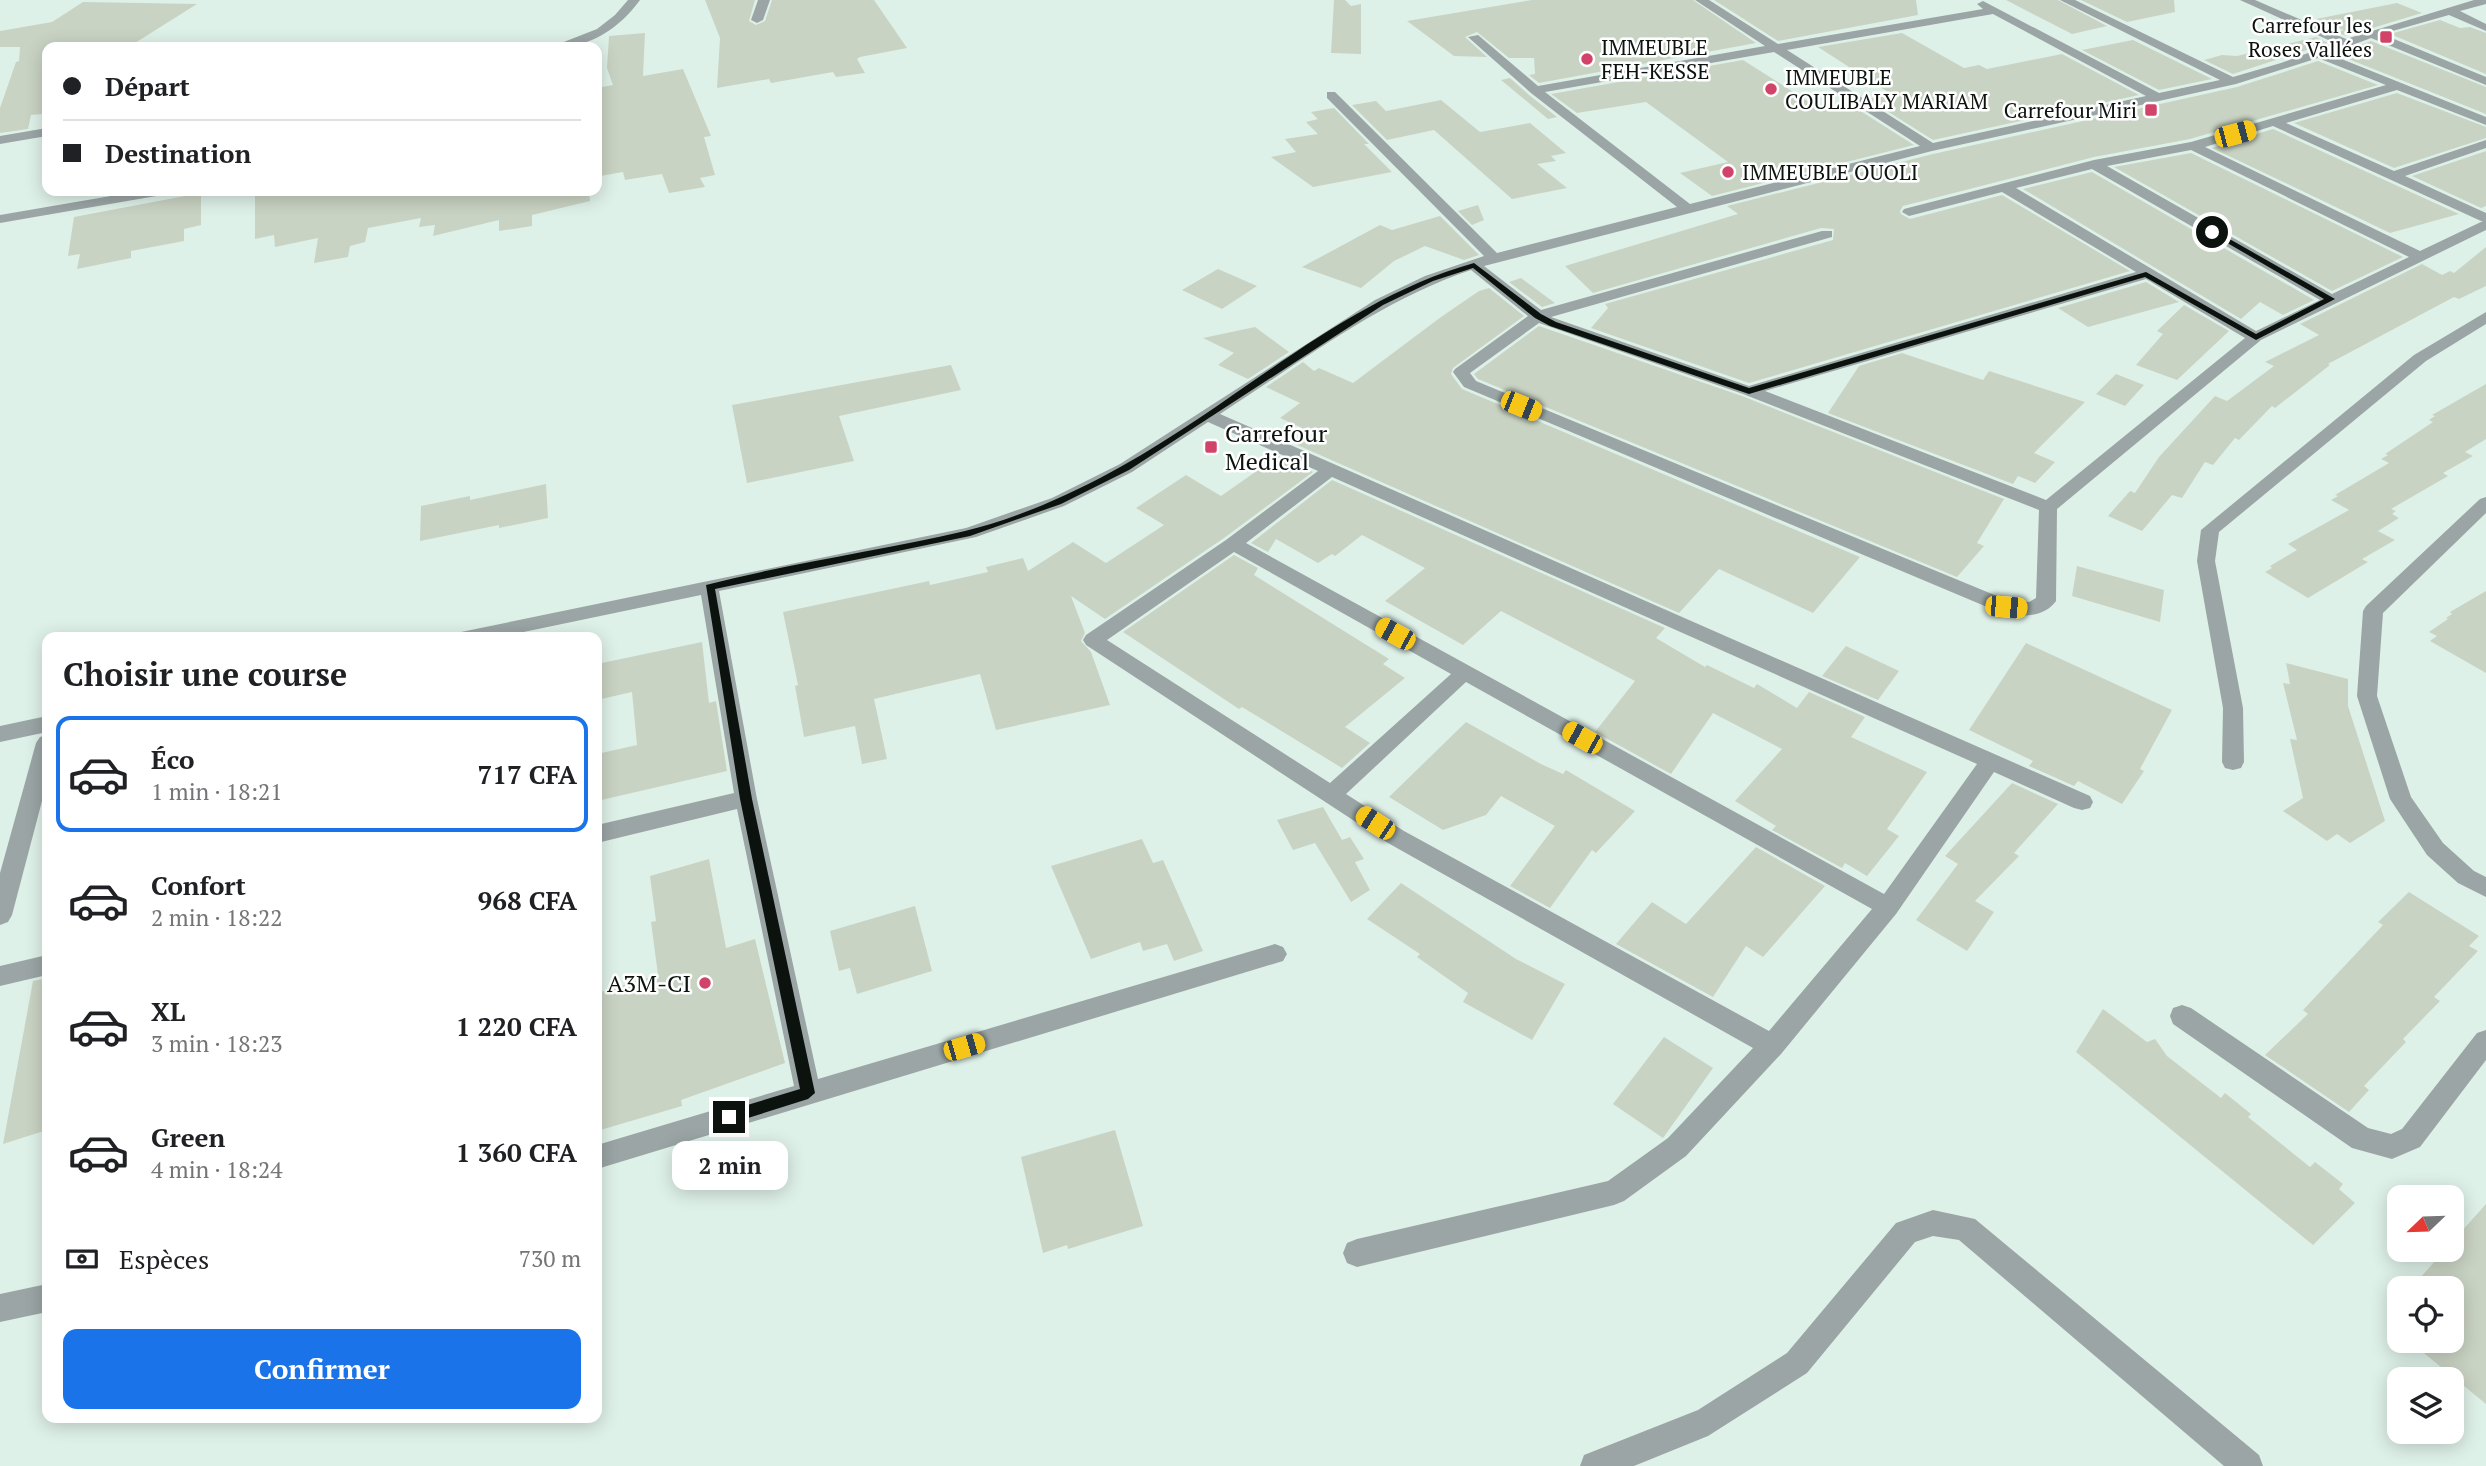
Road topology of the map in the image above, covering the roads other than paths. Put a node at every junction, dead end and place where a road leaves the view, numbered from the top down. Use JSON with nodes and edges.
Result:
{"nodes":[{"id":1,"x":634,"y":0,"type":"edge"},
{"id":2,"x":764,"y":0,"type":"edge"},
{"id":3,"x":1701,"y":0,"type":"edge"},
{"id":4,"x":1976,"y":0,"type":"edge"},
{"id":5,"x":2066,"y":0,"type":"edge"},
{"id":6,"x":2246,"y":0,"type":"edge"},
{"id":7,"x":2486,"y":0,"type":"edge"},
{"id":8,"x":1994,"y":10,"type":"junction"},
{"id":9,"x":2449,"y":11,"type":"junction"},
{"id":10,"x":757,"y":20,"type":"dead end"},
{"id":11,"x":2486,"y":28,"type":"edge"},
{"id":12,"x":2371,"y":34,"type":"junction"},
{"id":13,"x":1474,"y":37,"type":"dead end"},
{"id":14,"x":587,"y":42,"type":"edge"},
{"id":15,"x":2344,"y":43,"type":"junction"},
{"id":16,"x":1774,"y":48,"type":"junction"},
{"id":17,"x":2316,"y":52,"type":"junction"},
{"id":18,"x":2232,"y":81,"type":"junction"},
{"id":19,"x":2486,"y":81,"type":"edge"},
{"id":20,"x":2396,"y":86,"type":"junction"},
{"id":21,"x":1535,"y":90,"type":"junction"},
{"id":22,"x":1331,"y":95,"type":"dead end"},
{"id":23,"x":2157,"y":97,"type":"junction"},
{"id":24,"x":2486,"y":121,"type":"edge"},
{"id":25,"x":2276,"y":122,"type":"junction"},
{"id":26,"x":42,"y":133,"type":"edge"},
{"id":27,"x":0,"y":140,"type":"edge"},
{"id":28,"x":2486,"y":144,"type":"edge"},
{"id":29,"x":2193,"y":146,"type":"junction"},
{"id":30,"x":1931,"y":147,"type":"junction"},
{"id":31,"x":2094,"y":164,"type":"junction"},
{"id":32,"x":2393,"y":176,"type":"junction"},
{"id":33,"x":2004,"y":188,"type":"junction"},
{"id":34,"x":133,"y":196,"type":"edge"},
{"id":35,"x":1686,"y":208,"type":"junction"},
{"id":36,"x":1909,"y":212,"type":"dead end"},
{"id":37,"x":2486,"y":218,"type":"edge"},
{"id":38,"x":0,"y":219,"type":"edge"},
{"id":39,"x":2486,"y":225,"type":"edge"},
{"id":40,"x":1827,"y":234,"type":"dead end"},
{"id":41,"x":2418,"y":256,"type":"junction"},
{"id":42,"x":1494,"y":258,"type":"junction"},
{"id":43,"x":1474,"y":265,"type":"junction"},
{"id":44,"x":2146,"y":274,"type":"junction"},
{"id":45,"x":2330,"y":299,"type":"junction"},
{"id":46,"x":1538,"y":316,"type":"junction"},
{"id":47,"x":2486,"y":317,"type":"edge"},
{"id":48,"x":2256,"y":337,"type":"junction"},
{"id":49,"x":1749,"y":391,"type":"junction"},
{"id":50,"x":1207,"y":415,"type":"junction"},
{"id":51,"x":1332,"y":468,"type":"junction"},
{"id":52,"x":2486,"y":503,"type":"edge"},
{"id":53,"x":2048,"y":507,"type":"junction"},
{"id":54,"x":1233,"y":544,"type":"junction"},
{"id":55,"x":709,"y":587,"type":"junction"},
{"id":56,"x":492,"y":632,"type":"edge"},
{"id":57,"x":1464,"y":673,"type":"junction"},
{"id":58,"x":42,"y":725,"type":"edge"},
{"id":59,"x":0,"y":734,"type":"edge"},
{"id":60,"x":42,"y":761,"type":"edge"},
{"id":61,"x":1990,"y":761,"type":"junction"},
{"id":62,"x":2233,"y":762,"type":"dead end"},
{"id":63,"x":1331,"y":795,"type":"junction"},
{"id":64,"x":746,"y":799,"type":"junction"},
{"id":65,"x":2082,"y":802,"type":"dead end"},
{"id":66,"x":602,"y":833,"type":"edge"},
{"id":67,"x":2486,"y":888,"type":"edge"},
{"id":68,"x":1888,"y":907,"type":"junction"},
{"id":69,"x":0,"y":915,"type":"edge"},
{"id":70,"x":1275,"y":954,"type":"dead end"},
{"id":71,"x":42,"y":966,"type":"edge"},
{"id":72,"x":0,"y":976,"type":"edge"},
{"id":73,"x":2182,"y":1016,"type":"dead end"},
{"id":74,"x":2486,"y":1041,"type":"edge"},
{"id":75,"x":1772,"y":1046,"type":"junction"},
{"id":76,"x":808,"y":1093,"type":"junction"},
{"id":77,"x":602,"y":1155,"type":"edge"},
{"id":78,"x":1357,"y":1253,"type":"dead end"},
{"id":79,"x":42,"y":1299,"type":"edge"},
{"id":80,"x":0,"y":1308,"type":"edge"},
{"id":81,"x":1595,"y":1466,"type":"edge"},
{"id":82,"x":2248,"y":1466,"type":"edge"}],
"edges":[{"from":1,"to":14,"type":"street"},
{"from":2,"to":10,"type":"street"},
{"from":3,"to":16,"type":"street"},
{"from":4,"to":8,"type":"street"},
{"from":5,"to":18,"type":"street"},
{"from":6,"to":15,"type":"street"},
{"from":7,"to":9,"type":"street"},
{"from":8,"to":16,"type":"street"},
{"from":8,"to":23,"type":"street"},
{"from":9,"to":11,"type":"street"},
{"from":9,"to":12,"type":"street"},
{"from":12,"to":15,"type":"street"},
{"from":12,"to":19,"type":"street"},
{"from":13,"to":21,"type":"street"},
{"from":15,"to":17,"type":"street"},
{"from":16,"to":21,"type":"street"},
{"from":16,"to":30,"type":"street"},
{"from":17,"to":18,"type":"street"},
{"from":17,"to":20,"type":"street"},
{"from":18,"to":23,"type":"street"},
{"from":20,"to":24,"type":"street"},
{"from":20,"to":25,"type":"street"},
{"from":21,"to":35,"type":"street"},
{"from":22,"to":42,"type":"street"},
{"from":23,"to":30,"type":"street"},
{"from":25,"to":29,"type":"street"},
{"from":25,"to":32,"type":"street"},
{"from":26,"to":27,"type":"street"},
{"from":28,"to":32,"type":"street"},
{"from":29,"to":31,"type":"street"},
{"from":29,"to":41,"type":"street"},
{"from":30,"to":35,"type":"street"},
{"from":31,"to":33,"type":"street"},
{"from":31,"to":45,"type":"street"},
{"from":32,"to":37,"type":"street"},
{"from":33,"to":36,"type":"street"},
{"from":33,"to":44,"type":"street"},
{"from":34,"to":38,"type":"street"},
{"from":35,"to":42,"type":"street"},
{"from":39,"to":41,"type":"street"},
{"from":40,"to":46,"type":"street"},
{"from":41,"to":45,"type":"street"},
{"from":42,"to":43,"type":"street"},
{"from":43,"to":46,"type":"street"},
{"from":43,"to":50,"type":"street"},
{"from":44,"to":48,"type":"street"},
{"from":44,"to":49,"type":"street"},
{"from":45,"to":48,"type":"street"},
{"from":46,"to":49,"type":"street"},
{"from":46,"to":53,"type":"street"},
{"from":47,"to":62,"type":"street"},
{"from":48,"to":53,"type":"street"},
{"from":49,"to":53,"type":"street"},
{"from":50,"to":51,"type":"street"},
{"from":50,"to":55,"type":"street"},
{"from":51,"to":54,"type":"street"},
{"from":51,"to":61,"type":"street"},
{"from":52,"to":67,"type":"street"},
{"from":54,"to":57,"type":"street"},
{"from":54,"to":63,"type":"street"},
{"from":55,"to":56,"type":"street"},
{"from":55,"to":64,"type":"street"},
{"from":57,"to":63,"type":"street"},
{"from":57,"to":68,"type":"street"},
{"from":58,"to":59,"type":"street"},
{"from":60,"to":69,"type":"street"},
{"from":61,"to":65,"type":"street"},
{"from":61,"to":68,"type":"street"},
{"from":63,"to":75,"type":"street"},
{"from":64,"to":66,"type":"street"},
{"from":64,"to":76,"type":"street"},
{"from":68,"to":75,"type":"street"},
{"from":70,"to":76,"type":"street"},
{"from":71,"to":72,"type":"street"},
{"from":73,"to":74,"type":"street"},
{"from":75,"to":78,"type":"street"},
{"from":76,"to":77,"type":"street"},
{"from":79,"to":80,"type":"street"},
{"from":81,"to":82,"type":"street"}]}
